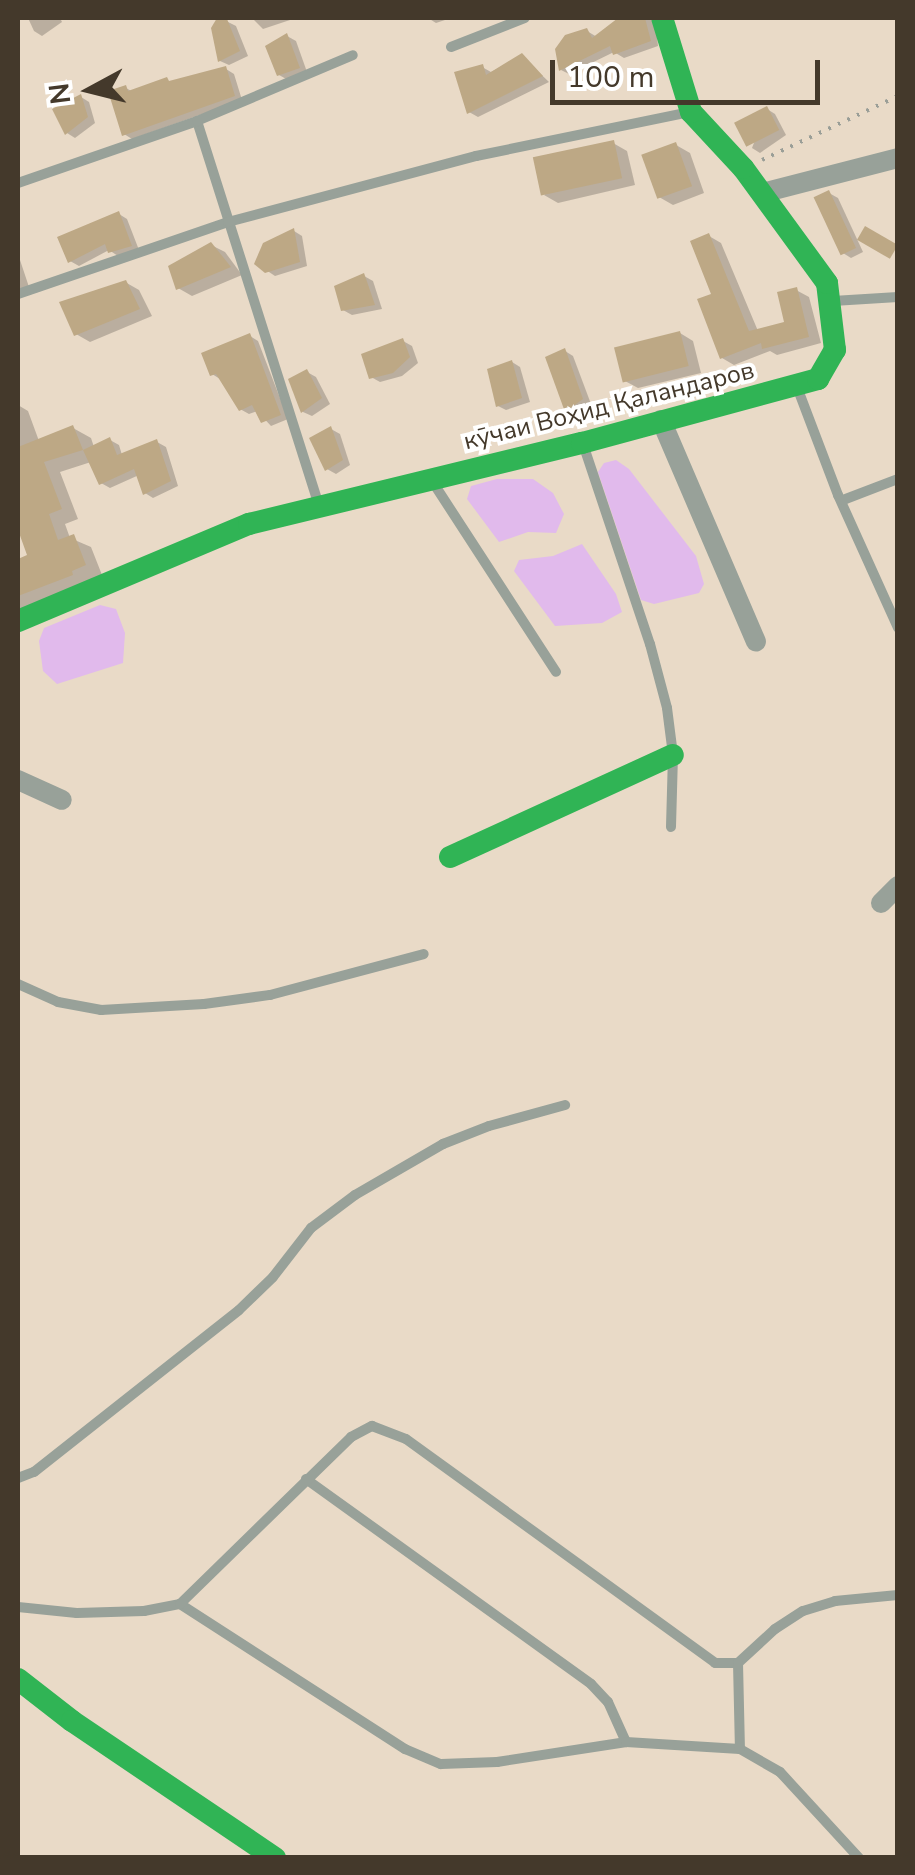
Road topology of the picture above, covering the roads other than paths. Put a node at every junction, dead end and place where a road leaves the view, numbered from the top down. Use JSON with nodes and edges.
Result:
{"nodes":[{"id":1,"x":524,"y":18,"type":"edge"},
{"id":2,"x":662,"y":18,"type":"edge"},
{"id":3,"x":451,"y":46,"type":"dead end"},
{"id":4,"x":353,"y":54,"type":"dead end"},
{"id":5,"x":691,"y":112,"type":"junction"},
{"id":6,"x":197,"y":121,"type":"junction"},
{"id":7,"x":898,"y":158,"type":"edge"},
{"id":8,"x":18,"y":183,"type":"edge"},
{"id":9,"x":762,"y":193,"type":"junction"},
{"id":10,"x":228,"y":222,"type":"junction"},
{"id":11,"x":18,"y":294,"type":"edge"},
{"id":12,"x":898,"y":298,"type":"edge"},
{"id":13,"x":832,"y":301,"type":"junction"},
{"id":14,"x":797,"y":386,"type":"junction"},
{"id":15,"x":662,"y":420,"type":"junction"},
{"id":16,"x":582,"y":443,"type":"junction"},
{"id":17,"x":898,"y":479,"type":"edge"},
{"id":18,"x":430,"y":480,"type":"junction"},
{"id":19,"x":843,"y":500,"type":"junction"},
{"id":20,"x":320,"y":506,"type":"junction"},
{"id":21,"x":18,"y":622,"type":"edge"},
{"id":22,"x":898,"y":628,"type":"edge"},
{"id":23,"x":756,"y":642,"type":"dead end"},
{"id":24,"x":556,"y":672,"type":"dead end"},
{"id":25,"x":672,"y":754,"type":"junction"},
{"id":26,"x":18,"y":780,"type":"edge"},
{"id":27,"x":62,"y":800,"type":"dead end"},
{"id":28,"x":671,"y":827,"type":"dead end"},
{"id":29,"x":450,"y":858,"type":"dead end"},
{"id":30,"x":898,"y":886,"type":"edge"},
{"id":31,"x":881,"y":903,"type":"dead end"},
{"id":32,"x":424,"y":954,"type":"dead end"},
{"id":33,"x":18,"y":984,"type":"edge"},
{"id":34,"x":565,"y":1106,"type":"dead end"},
{"id":35,"x":18,"y":1478,"type":"edge"},
{"id":36,"x":306,"y":1479,"type":"junction"},
{"id":37,"x":898,"y":1595,"type":"edge"},
{"id":38,"x":180,"y":1604,"type":"junction"},
{"id":39,"x":18,"y":1607,"type":"edge"},
{"id":40,"x":738,"y":1662,"type":"junction"},
{"id":41,"x":18,"y":1679,"type":"edge"},
{"id":42,"x":626,"y":1742,"type":"junction"},
{"id":43,"x":740,"y":1749,"type":"junction"},
{"id":44,"x":275,"y":1858,"type":"edge"},
{"id":45,"x":859,"y":1858,"type":"edge"}],
"edges":[{"from":1,"to":3,"type":"lane"},
{"from":2,"to":5,"type":"street","name":"кӯчаи Воҳид Қаландаров"},
{"from":4,"to":6,"type":"lane"},
{"from":5,"to":9,"type":"street","name":"кӯчаи Воҳид Қаландаров"},
{"from":5,"to":10,"type":"lane"},
{"from":6,"to":8,"type":"lane"},
{"from":6,"to":10,"type":"lane"},
{"from":7,"to":9,"type":"street"},
{"from":9,"to":13,"type":"street","name":"кӯчаи Воҳид Қаландаров"},
{"from":10,"to":11,"type":"lane"},
{"from":10,"to":20,"type":"lane"},
{"from":12,"to":13,"type":"lane"},
{"from":13,"to":14,"type":"street","name":"кӯчаи Воҳид Қаландаров"},
{"from":14,"to":15,"type":"street","name":"кӯчаи Воҳид Қаландаров"},
{"from":14,"to":19,"type":"lane"},
{"from":15,"to":16,"type":"street","name":"кӯчаи Воҳид Қаландаров"},
{"from":15,"to":23,"type":"street"},
{"from":16,"to":18,"type":"street","name":"кӯчаи Воҳид Қаландаров"},
{"from":16,"to":25,"type":"lane"},
{"from":17,"to":19,"type":"lane"},
{"from":18,"to":20,"type":"street","name":"кӯчаи Воҳид Қаландаров"},
{"from":18,"to":24,"type":"lane"},
{"from":19,"to":22,"type":"lane"},
{"from":20,"to":21,"type":"street","name":"кӯчаи Воҳид Қаландаров"},
{"from":25,"to":28,"type":"lane"},
{"from":25,"to":29,"type":"street"},
{"from":26,"to":27,"type":"street"},
{"from":30,"to":31,"type":"street"},
{"from":32,"to":33,"type":"lane"},
{"from":34,"to":35,"type":"lane"},
{"from":36,"to":38,"type":"lane"},
{"from":36,"to":40,"type":"lane"},
{"from":36,"to":42,"type":"lane"},
{"from":37,"to":40,"type":"lane"},
{"from":38,"to":39,"type":"lane"},
{"from":38,"to":42,"type":"lane"},
{"from":40,"to":43,"type":"lane"},
{"from":41,"to":44,"type":"street"},
{"from":42,"to":43,"type":"lane"},
{"from":43,"to":45,"type":"lane"}]}
